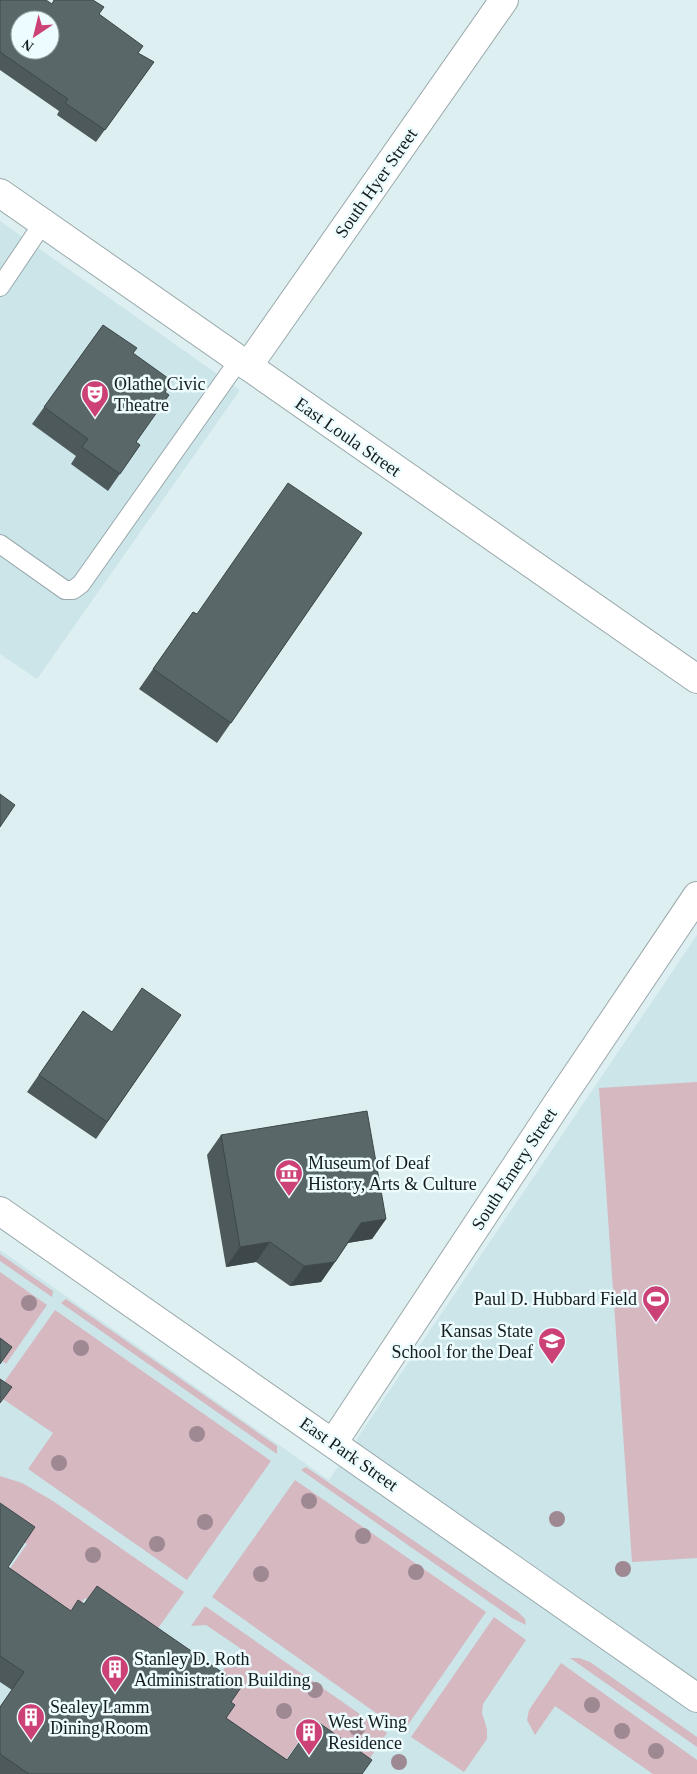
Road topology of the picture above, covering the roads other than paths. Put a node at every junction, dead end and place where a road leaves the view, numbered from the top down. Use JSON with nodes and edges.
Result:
{"nodes":[{"id":1,"x":504,"y":0,"type":"edge"},
{"id":2,"x":0,"y":193,"type":"edge"},
{"id":3,"x":43,"y":223,"type":"junction"},
{"id":4,"x":0,"y":287,"type":"edge"},
{"id":5,"x":243,"y":363,"type":"junction"},
{"id":6,"x":0,"y":544,"type":"edge"},
{"id":7,"x":697,"y":679,"type":"edge"},
{"id":8,"x":697,"y":896,"type":"edge"},
{"id":9,"x":0,"y":1211,"type":"edge"},
{"id":10,"x":333,"y":1443,"type":"junction"},
{"id":11,"x":697,"y":1698,"type":"edge"}],
"edges":[{"from":1,"to":5,"type":"street","name":"South Hyer Street"},
{"from":2,"to":3,"type":"street","name":"East Loula Street"},
{"from":3,"to":4,"type":"lane"},
{"from":3,"to":5,"type":"street","name":"East Loula Street"},
{"from":5,"to":6,"type":"lane"},
{"from":5,"to":7,"type":"street","name":"East Loula Street"},
{"from":8,"to":10,"type":"street","name":"South Emery Street"},
{"from":9,"to":10,"type":"street","name":"East Park Street"},
{"from":10,"to":11,"type":"street","name":"East Park Street"}]}
